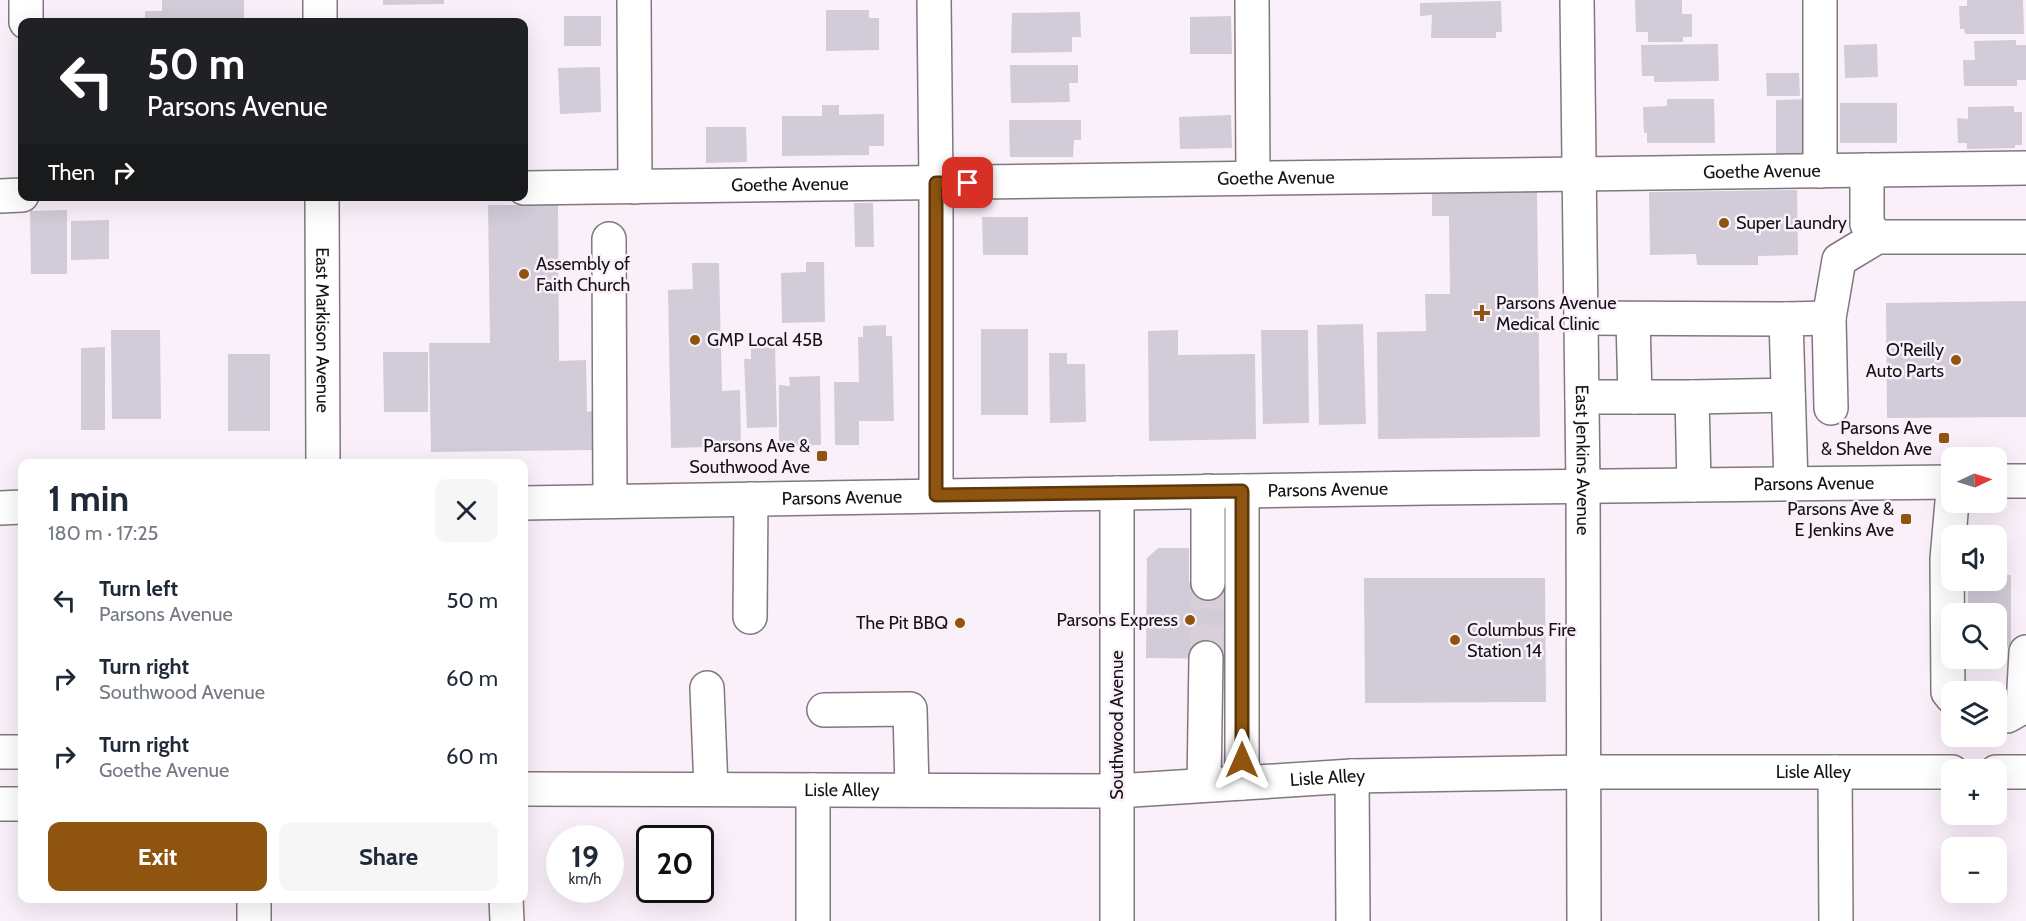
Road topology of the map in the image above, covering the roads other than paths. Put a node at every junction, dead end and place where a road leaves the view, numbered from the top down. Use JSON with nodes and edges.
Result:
{"nodes":[{"id":1,"x":26,"y":0,"type":"edge"},
{"id":2,"x":320,"y":0,"type":"edge"},
{"id":3,"x":634,"y":0,"type":"edge"},
{"id":4,"x":934,"y":0,"type":"edge"},
{"id":5,"x":1252,"y":0,"type":"edge"},
{"id":6,"x":1577,"y":0,"type":"edge"},
{"id":7,"x":1820,"y":0,"type":"edge"},
{"id":8,"x":26,"y":18,"type":"edge"},
{"id":9,"x":320,"y":18,"type":"edge"},
{"id":10,"x":2026,"y":168,"type":"edge"},
{"id":11,"x":1867,"y":170,"type":"junction"},
{"id":12,"x":1820,"y":171,"type":"junction"},
{"id":13,"x":1579,"y":174,"type":"junction"},
{"id":14,"x":1253,"y":178,"type":"junction"},
{"id":15,"x":936,"y":183,"type":"junction"},
{"id":16,"x":635,"y":187,"type":"junction"},
{"id":17,"x":528,"y":188,"type":"edge"},
{"id":18,"x":18,"y":195,"type":"edge"},
{"id":19,"x":0,"y":196,"type":"edge"},
{"id":20,"x":322,"y":201,"type":"edge"},
{"id":21,"x":1877,"y":237,"type":"junction"},
{"id":22,"x":2026,"y":237,"type":"edge"},
{"id":23,"x":609,"y":239,"type":"dead end"},
{"id":24,"x":1581,"y":318,"type":"junction"},
{"id":25,"x":1829,"y":318,"type":"junction"},
{"id":26,"x":1634,"y":319,"type":"junction"},
{"id":27,"x":1786,"y":319,"type":"junction"},
{"id":28,"x":1788,"y":395,"type":"junction"},
{"id":29,"x":1582,"y":397,"type":"junction"},
{"id":30,"x":1635,"y":397,"type":"junction"},
{"id":31,"x":1692,"y":397,"type":"junction"},
{"id":32,"x":1831,"y":408,"type":"dead end"},
{"id":33,"x":323,"y":459,"type":"edge"},
{"id":34,"x":2007,"y":481,"type":"edge"},
{"id":35,"x":2026,"y":481,"type":"edge"},
{"id":36,"x":1941,"y":482,"type":"edge"},
{"id":37,"x":1791,"y":484,"type":"junction"},
{"id":38,"x":1694,"y":485,"type":"junction"},
{"id":39,"x":1583,"y":486,"type":"junction"},
{"id":40,"x":1208,"y":491,"type":"junction"},
{"id":41,"x":1242,"y":491,"type":"junction"},
{"id":42,"x":1117,"y":493,"type":"junction"},
{"id":43,"x":936,"y":495,"type":"junction"},
{"id":44,"x":751,"y":499,"type":"junction"},
{"id":45,"x":610,"y":501,"type":"junction"},
{"id":46,"x":528,"y":503,"type":"edge"},
{"id":47,"x":18,"y":507,"type":"edge"},
{"id":48,"x":0,"y":508,"type":"edge"},
{"id":49,"x":1951,"y":513,"type":"edge"},
{"id":50,"x":1208,"y":583,"type":"tunnel mouth"},
{"id":51,"x":750,"y":617,"type":"dead end"},
{"id":52,"x":2026,"y":652,"type":"edge"},
{"id":53,"x":1206,"y":658,"type":"tunnel mouth"},
{"id":54,"x":1948,"y":681,"type":"edge"},
{"id":55,"x":707,"y":688,"type":"dead end"},
{"id":56,"x":824,"y":710,"type":"dead end"},
{"id":57,"x":2007,"y":716,"type":"edge"},
{"id":58,"x":0,"y":752,"type":"edge"},
{"id":59,"x":18,"y":752,"type":"edge"},
{"id":60,"x":1584,"y":772,"type":"junction"},
{"id":61,"x":1835,"y":772,"type":"junction"},
{"id":62,"x":1941,"y":772,"type":"edge"},
{"id":63,"x":2007,"y":772,"type":"edge"},
{"id":64,"x":2026,"y":772,"type":"edge"},
{"id":65,"x":1352,"y":776,"type":"junction"},
{"id":66,"x":1242,"y":783,"type":"junction"},
{"id":67,"x":1203,"y":785,"type":"junction"},
{"id":68,"x":528,"y":789,"type":"edge"},
{"id":69,"x":711,"y":789,"type":"junction"},
{"id":70,"x":813,"y":790,"type":"junction"},
{"id":71,"x":912,"y":790,"type":"junction"},
{"id":72,"x":1117,"y":791,"type":"junction"},
{"id":73,"x":0,"y":804,"type":"edge"},
{"id":74,"x":18,"y":804,"type":"edge"},
{"id":75,"x":254,"y":903,"type":"edge"},
{"id":76,"x":506,"y":903,"type":"edge"},
{"id":77,"x":254,"y":921,"type":"edge"},
{"id":78,"x":507,"y":921,"type":"edge"},
{"id":79,"x":813,"y":921,"type":"edge"},
{"id":80,"x":1117,"y":921,"type":"edge"},
{"id":81,"x":1353,"y":921,"type":"edge"},
{"id":82,"x":1584,"y":921,"type":"edge"},
{"id":83,"x":1836,"y":921,"type":"edge"}],
"edges":[{"from":1,"to":8,"type":"street"},
{"from":2,"to":9,"type":"street"},
{"from":3,"to":16,"type":"street"},
{"from":4,"to":15,"type":"street"},
{"from":5,"to":14,"type":"street"},
{"from":6,"to":13,"type":"street","name":"East Jenkins Avenue"},
{"from":7,"to":12,"type":"street"},
{"from":10,"to":11,"type":"street","name":"Goethe Avenue"},
{"from":11,"to":12,"type":"street","name":"Goethe Avenue"},
{"from":11,"to":21,"type":"street"},
{"from":12,"to":13,"type":"street","name":"Goethe Avenue"},
{"from":13,"to":14,"type":"street","name":"Goethe Avenue"},
{"from":13,"to":24,"type":"street","name":"East Jenkins Avenue"},
{"from":14,"to":15,"type":"street","name":"Goethe Avenue"},
{"from":15,"to":16,"type":"street","name":"Goethe Avenue"},
{"from":15,"to":43,"type":"street"},
{"from":16,"to":17,"type":"street","name":"Goethe Avenue"},
{"from":18,"to":19,"type":"street"},
{"from":20,"to":33,"type":"street","name":"East Markison Avenue"},
{"from":21,"to":22,"type":"street"},
{"from":21,"to":25,"type":"street"},
{"from":23,"to":45,"type":"street"},
{"from":24,"to":26,"type":"street"},
{"from":24,"to":29,"type":"street","name":"East Jenkins Avenue"},
{"from":25,"to":27,"type":"street"},
{"from":25,"to":32,"type":"street"},
{"from":26,"to":27,"type":"street"},
{"from":26,"to":30,"type":"street"},
{"from":27,"to":28,"type":"street"},
{"from":28,"to":31,"type":"street"},
{"from":28,"to":37,"type":"street"},
{"from":29,"to":30,"type":"street"},
{"from":29,"to":39,"type":"street","name":"East Jenkins Avenue"},
{"from":30,"to":31,"type":"street"},
{"from":31,"to":38,"type":"street"},
{"from":34,"to":35,"type":"street"},
{"from":36,"to":37,"type":"street","name":"Parsons Avenue"},
{"from":37,"to":38,"type":"street","name":"Parsons Avenue"},
{"from":38,"to":39,"type":"street","name":"Parsons Avenue"},
{"from":39,"to":41,"type":"street","name":"Parsons Avenue"},
{"from":39,"to":60,"type":"street","name":"East Jenkins Avenue"},
{"from":40,"to":41,"type":"street","name":"Parsons Avenue"},
{"from":40,"to":42,"type":"street","name":"Parsons Avenue"},
{"from":40,"to":50,"type":"street"},
{"from":41,"to":66,"type":"street"},
{"from":42,"to":43,"type":"street","name":"Parsons Avenue"},
{"from":42,"to":72,"type":"street","name":"Southwood Avenue"},
{"from":43,"to":44,"type":"street","name":"Parsons Avenue"},
{"from":44,"to":45,"type":"street","name":"Parsons Avenue"},
{"from":44,"to":51,"type":"street"},
{"from":45,"to":46,"type":"street","name":"Parsons Avenue"},
{"from":47,"to":48,"type":"street"},
{"from":49,"to":54,"type":"street"},
{"from":52,"to":57,"type":"street"},
{"from":53,"to":67,"type":"street"},
{"from":55,"to":69,"type":"street"},
{"from":56,"to":71,"type":"street"},
{"from":58,"to":59,"type":"street"},
{"from":60,"to":61,"type":"street","name":"Lisle Alley"},
{"from":60,"to":65,"type":"street","name":"Lisle Alley"},
{"from":60,"to":82,"type":"street","name":"East Jenkins Avenue"},
{"from":61,"to":62,"type":"street","name":"Lisle Alley"},
{"from":61,"to":83,"type":"street"},
{"from":63,"to":64,"type":"street"},
{"from":65,"to":66,"type":"street","name":"Lisle Alley"},
{"from":65,"to":81,"type":"street"},
{"from":66,"to":67,"type":"street","name":"Lisle Alley"},
{"from":67,"to":72,"type":"street","name":"Lisle Alley"},
{"from":68,"to":69,"type":"street","name":"Lisle Alley"},
{"from":69,"to":70,"type":"street","name":"Lisle Alley"},
{"from":70,"to":71,"type":"street","name":"Lisle Alley"},
{"from":70,"to":79,"type":"street"},
{"from":71,"to":72,"type":"street","name":"Lisle Alley"},
{"from":72,"to":80,"type":"street","name":"Southwood Avenue"},
{"from":73,"to":74,"type":"street"},
{"from":75,"to":77,"type":"street"},
{"from":76,"to":78,"type":"street"}]}
